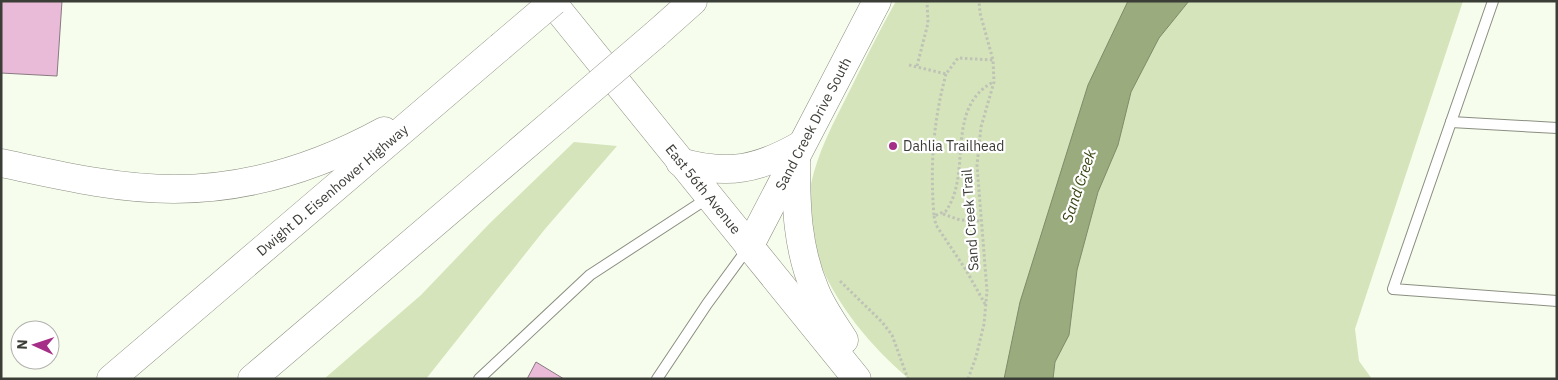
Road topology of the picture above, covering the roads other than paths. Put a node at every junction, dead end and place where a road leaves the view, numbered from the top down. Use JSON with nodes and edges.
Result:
{"nodes":[{"id":1,"x":552,"y":1,"type":"edge"},
{"id":2,"x":693,"y":1,"type":"edge"},
{"id":3,"x":877,"y":1,"type":"edge"},
{"id":4,"x":1493,"y":1,"type":"edge"},
{"id":5,"x":436,"y":103,"type":"junction"},
{"id":6,"x":1451,"y":122,"type":"junction"},
{"id":7,"x":1557,"y":128,"type":"edge"},
{"id":8,"x":799,"y":150,"type":"junction"},
{"id":9,"x":680,"y":162,"type":"junction"},
{"id":10,"x":1,"y":163,"type":"edge"},
{"id":11,"x":709,"y":198,"type":"junction"},
{"id":12,"x":749,"y":247,"type":"junction"},
{"id":13,"x":1557,"y":300,"type":"edge"},
{"id":14,"x":111,"y":379,"type":"edge"},
{"id":15,"x":252,"y":379,"type":"edge"},
{"id":16,"x":479,"y":379,"type":"edge"},
{"id":17,"x":657,"y":379,"type":"edge"},
{"id":18,"x":857,"y":379,"type":"edge"},
{"id":19,"x":868,"y":379,"type":"edge"}],
"edges":[{"from":1,"to":5,"type":"main road","name":"Dwight D. Eisenhower Highway","bridge":true},
{"from":1,"to":9,"type":"main road","name":"East 56th Avenue"},
{"from":2,"to":15,"type":"main road","bridge":true},
{"from":3,"to":8,"type":"main road","name":"Sand Creek Drive South"},
{"from":4,"to":6,"type":"lane"},
{"from":5,"to":10,"type":"main road"},
{"from":5,"to":14,"type":"main road","name":"Dwight D. Eisenhower Highway"},
{"from":6,"to":7,"type":"lane"},
{"from":6,"to":13,"type":"lane"},
{"from":8,"to":9,"type":"main road"},
{"from":8,"to":12,"type":"main road","name":"Sand Creek Drive South"},
{"from":8,"to":19,"type":"main road"},
{"from":9,"to":11,"type":"main road","name":"East 56th Avenue"},
{"from":11,"to":12,"type":"main road","name":"East 56th Avenue"},
{"from":11,"to":16,"type":"lane"},
{"from":12,"to":17,"type":"lane"},
{"from":12,"to":18,"type":"main road","name":"East 56th Avenue"}]}
